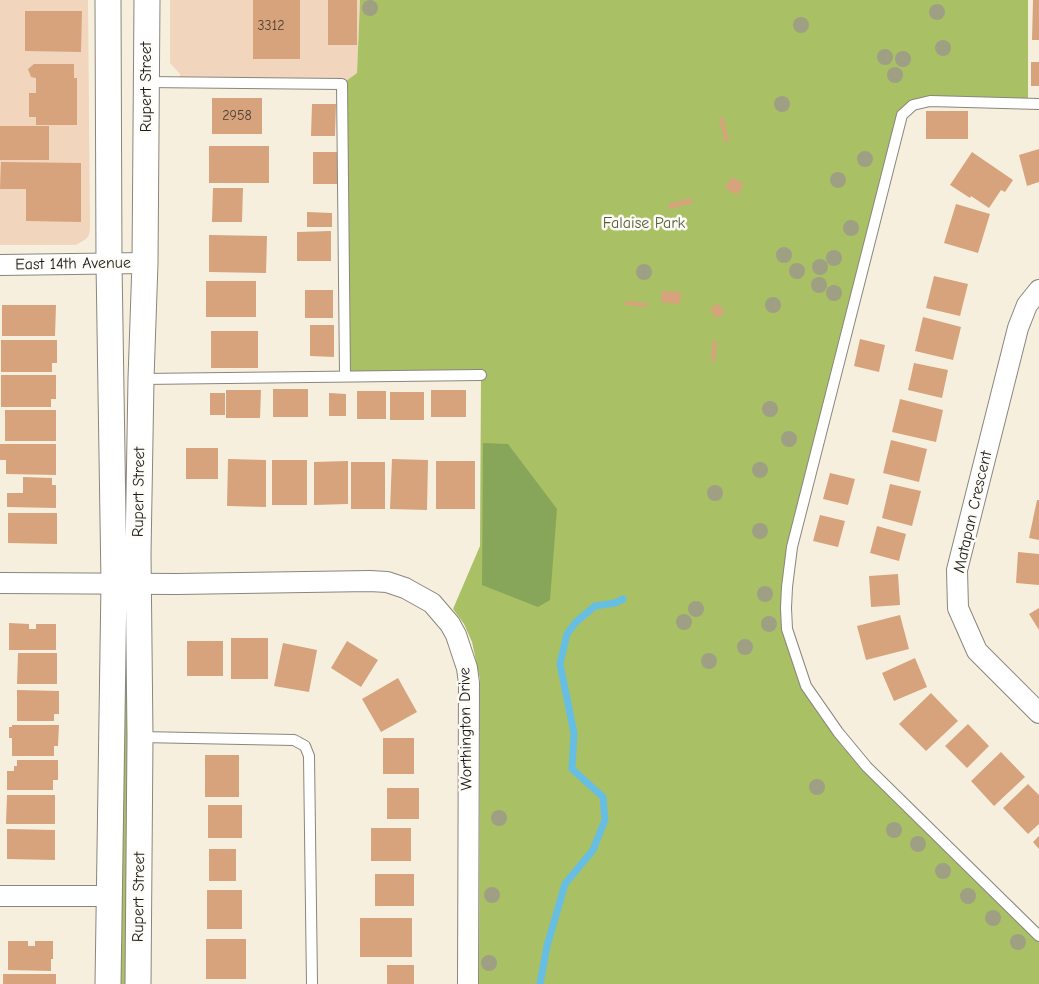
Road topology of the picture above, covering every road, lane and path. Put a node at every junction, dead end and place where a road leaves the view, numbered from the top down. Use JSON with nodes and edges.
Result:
{"nodes":[{"id":1,"x":108,"y":0,"type":"edge"},
{"id":2,"x":147,"y":0,"type":"edge"},
{"id":3,"x":146,"y":82,"type":"junction"},
{"id":4,"x":1039,"y":104,"type":"edge"},
{"id":5,"x":109,"y":263,"type":"junction"},
{"id":6,"x":145,"y":263,"type":"junction"},
{"id":7,"x":0,"y":265,"type":"edge"},
{"id":8,"x":1039,"y":290,"type":"edge"},
{"id":9,"x":481,"y":375,"type":"dead end"},
{"id":10,"x":344,"y":376,"type":"junction"},
{"id":11,"x":141,"y":380,"type":"junction"},
{"id":12,"x":0,"y":583,"type":"edge"},
{"id":13,"x":114,"y":583,"type":"junction"},
{"id":14,"x":138,"y":583,"type":"junction"},
{"id":15,"x":1039,"y":713,"type":"edge"},
{"id":16,"x":140,"y":737,"type":"junction"},
{"id":17,"x":0,"y":896,"type":"edge"},
{"id":18,"x":109,"y":896,"type":"junction"},
{"id":19,"x":1039,"y":936,"type":"edge"},
{"id":20,"x":108,"y":984,"type":"edge"},
{"id":21,"x":138,"y":984,"type":"edge"},
{"id":22,"x":312,"y":984,"type":"edge"},
{"id":23,"x":468,"y":984,"type":"edge"}],
"edges":[{"from":1,"to":5,"type":"street","name":"Rupert Street"},
{"from":2,"to":3,"type":"street","name":"Rupert Street"},
{"from":3,"to":6,"type":"street","name":"Rupert Street"},
{"from":3,"to":10,"type":"lane"},
{"from":4,"to":19,"type":"lane"},
{"from":5,"to":6,"type":"street","name":"East 14th Avenue"},
{"from":5,"to":7,"type":"street","name":"East 14th Avenue"},
{"from":5,"to":13,"type":"street","name":"Rupert Street"},
{"from":6,"to":11,"type":"street","name":"Rupert Street"},
{"from":8,"to":15,"type":"street","name":"Matapan Crescent"},
{"from":9,"to":10,"type":"lane"},
{"from":10,"to":11,"type":"lane"},
{"from":11,"to":14,"type":"street","name":"Rupert Street"},
{"from":12,"to":13,"type":"street","name":"Worthington Drive"},
{"from":13,"to":14,"type":"street","name":"Worthington Drive"},
{"from":13,"to":18,"type":"street","name":"Rupert Street"},
{"from":14,"to":16,"type":"street","name":"Rupert Street"},
{"from":14,"to":23,"type":"street","name":"Worthington Drive"},
{"from":16,"to":21,"type":"street","name":"Rupert Street"},
{"from":16,"to":22,"type":"lane"},
{"from":17,"to":18,"type":"street"},
{"from":18,"to":20,"type":"street","name":"Rupert Street"}]}
